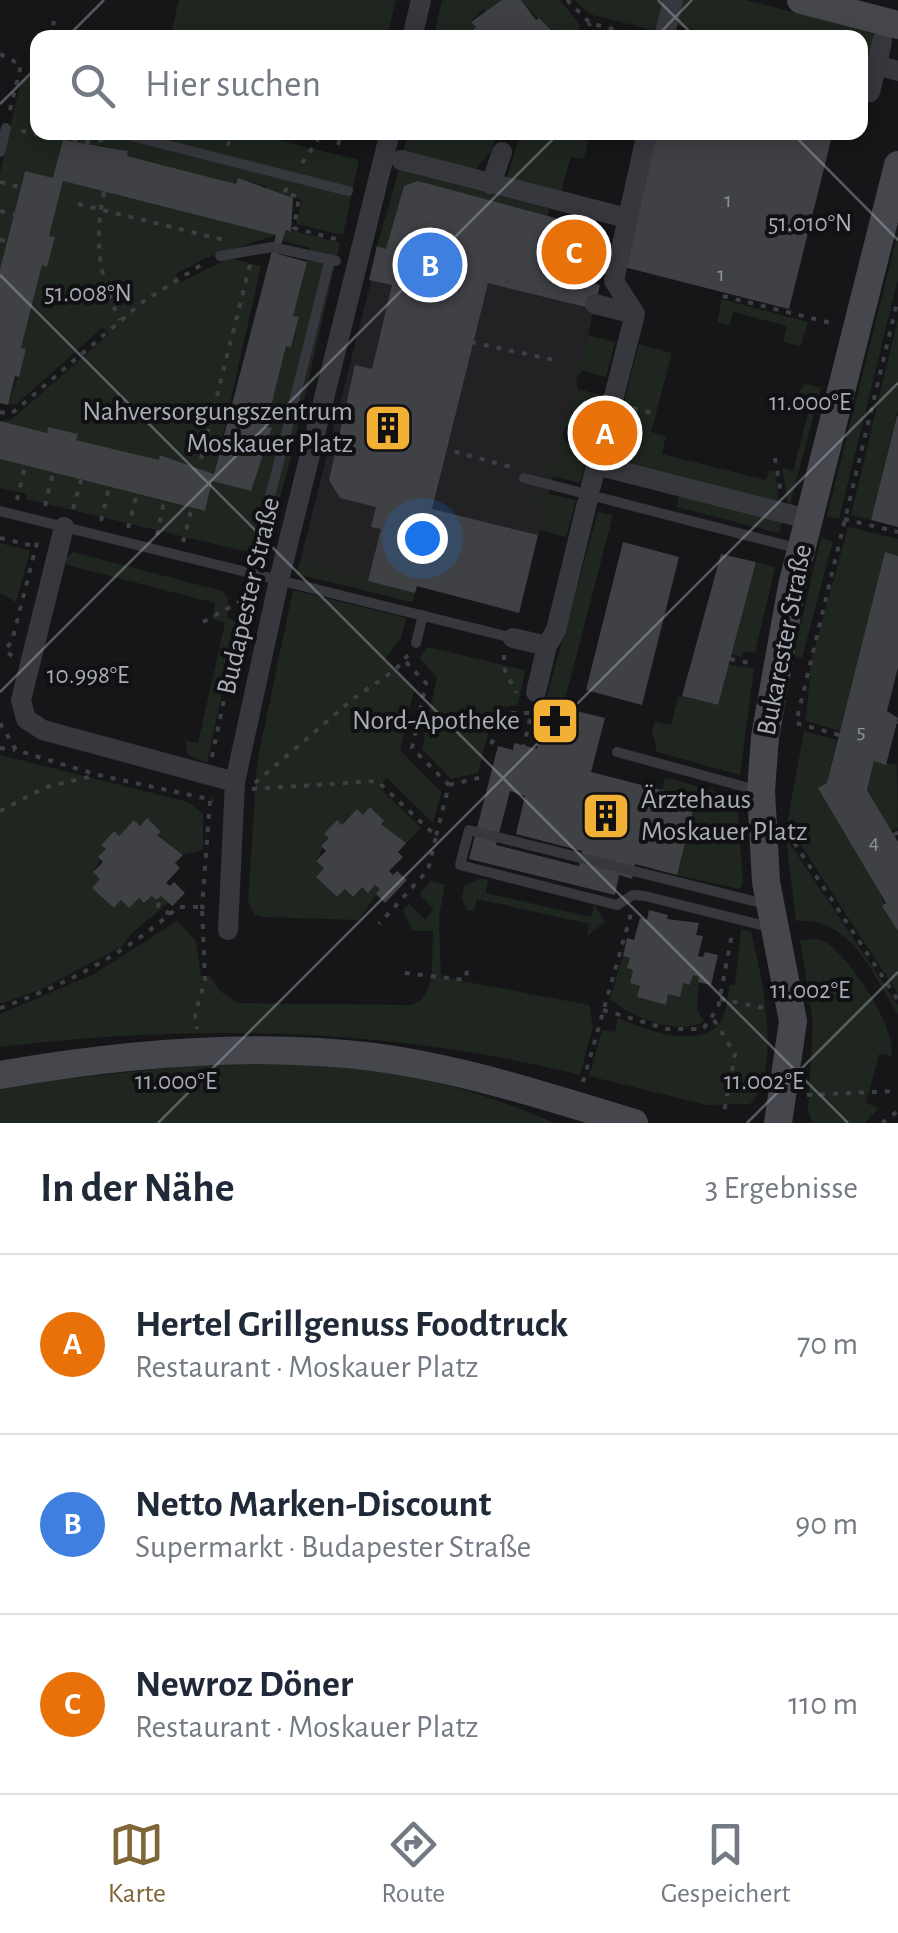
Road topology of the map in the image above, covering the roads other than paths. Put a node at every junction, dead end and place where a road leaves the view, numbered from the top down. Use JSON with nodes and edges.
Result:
{"nodes":[{"id":1,"x":421,"y":0,"type":"edge"},
{"id":2,"x":673,"y":0,"type":"edge"},
{"id":3,"x":801,"y":0,"type":"edge"},
{"id":4,"x":414,"y":30,"type":"edge"},
{"id":5,"x":666,"y":30,"type":"edge"},
{"id":6,"x":890,"y":33,"type":"edge"},
{"id":7,"x":888,"y":68,"type":"edge"},
{"id":8,"x":868,"y":91,"type":"edge"},
{"id":9,"x":6,"y":128,"type":"road end"},
{"id":10,"x":147,"y":140,"type":"edge"},
{"id":11,"x":391,"y":140,"type":"edge"},
{"id":12,"x":645,"y":140,"type":"edge"},
{"id":13,"x":0,"y":152,"type":"edge"},
{"id":14,"x":502,"y":152,"type":"dead end"},
{"id":15,"x":393,"y":158,"type":"junction"},
{"id":16,"x":898,"y":165,"type":"edge"},
{"id":17,"x":491,"y":184,"type":"junction"},
{"id":18,"x":348,"y":191,"type":"dead end"},
{"id":19,"x":627,"y":218,"type":"junction"},
{"id":20,"x":220,"y":256,"type":"road end"},
{"id":21,"x":596,"y":304,"type":"road end"},
{"id":22,"x":635,"y":314,"type":"junction"},
{"id":23,"x":278,"y":462,"type":"junction"},
{"id":24,"x":525,"y":475,"type":"road end"},
{"id":25,"x":286,"y":479,"type":"dead end"},
{"id":26,"x":592,"y":485,"type":"junction"},
{"id":27,"x":268,"y":505,"type":"dead end"},
{"id":28,"x":0,"y":511,"type":"edge"},
{"id":29,"x":791,"y":520,"type":"junction"},
{"id":30,"x":66,"y":528,"type":"junction"},
{"id":31,"x":279,"y":580,"type":"junction"},
{"id":32,"x":423,"y":615,"type":"junction"},
{"id":33,"x":510,"y":637,"type":"joint"},
{"id":34,"x":416,"y":643,"type":"road end"},
{"id":35,"x":546,"y":646,"type":"junction"},
{"id":36,"x":530,"y":702,"type":"road end"},
{"id":37,"x":617,"y":752,"type":"dead end"},
{"id":38,"x":229,"y":791,"type":"junction"},
{"id":39,"x":761,"y":791,"type":"junction"},
{"id":40,"x":773,"y":917,"type":"junction"},
{"id":41,"x":228,"y":930,"type":"road end"},
{"id":42,"x":0,"y":1075,"type":"edge"},
{"id":43,"x":634,"y":1123,"type":"edge"},
{"id":44,"x":778,"y":1123,"type":"edge"}],
"edges":[{"from":1,"to":4,"type":"street"},
{"from":2,"to":5,"type":"street"},
{"from":3,"to":6,"type":"street"},
{"from":6,"to":7,"type":"street"},
{"from":7,"to":8,"type":"street"},
{"from":9,"to":13,"type":"lane"},
{"from":10,"to":18,"type":"lane"},
{"from":11,"to":15,"type":"street","name":"Budapester Straße"},
{"from":12,"to":19,"type":"street"},
{"from":14,"to":17,"type":"street"},
{"from":15,"to":17,"type":"street"},
{"from":15,"to":31,"type":"street","name":"Budapester Straße"},
{"from":16,"to":29,"type":"street","name":"Bukarester Straße"},
{"from":17,"to":19,"type":"street"},
{"from":19,"to":22,"type":"street"},
{"from":20,"to":23,"type":"lane"},
{"from":21,"to":22,"type":"street"},
{"from":22,"to":26,"type":"street"},
{"from":23,"to":25,"type":"lane"},
{"from":23,"to":27,"type":"lane"},
{"from":24,"to":29,"type":"lane"},
{"from":26,"to":29,"type":"street"},
{"from":26,"to":35,"type":"street"},
{"from":28,"to":30,"type":"lane"},
{"from":29,"to":39,"type":"street","name":"Bukarester Straße"},
{"from":30,"to":31,"type":"lane"},
{"from":30,"to":38,"type":"street"},
{"from":31,"to":32,"type":"lane"},
{"from":31,"to":38,"type":"street","name":"Budapester Straße"},
{"from":32,"to":33,"type":"lane"},
{"from":32,"to":34,"type":"lane"},
{"from":33,"to":35,"type":"street"},
{"from":35,"to":36,"type":"street"},
{"from":37,"to":39,"type":"lane"},
{"from":38,"to":41,"type":"street","name":"Budapester Straße"},
{"from":39,"to":40,"type":"street","name":"Bukarester Straße"},
{"from":40,"to":40,"type":"lane"},
{"from":40,"to":44,"type":"street","name":"Bukarester Straße"},
{"from":42,"to":43,"type":"street"}]}
